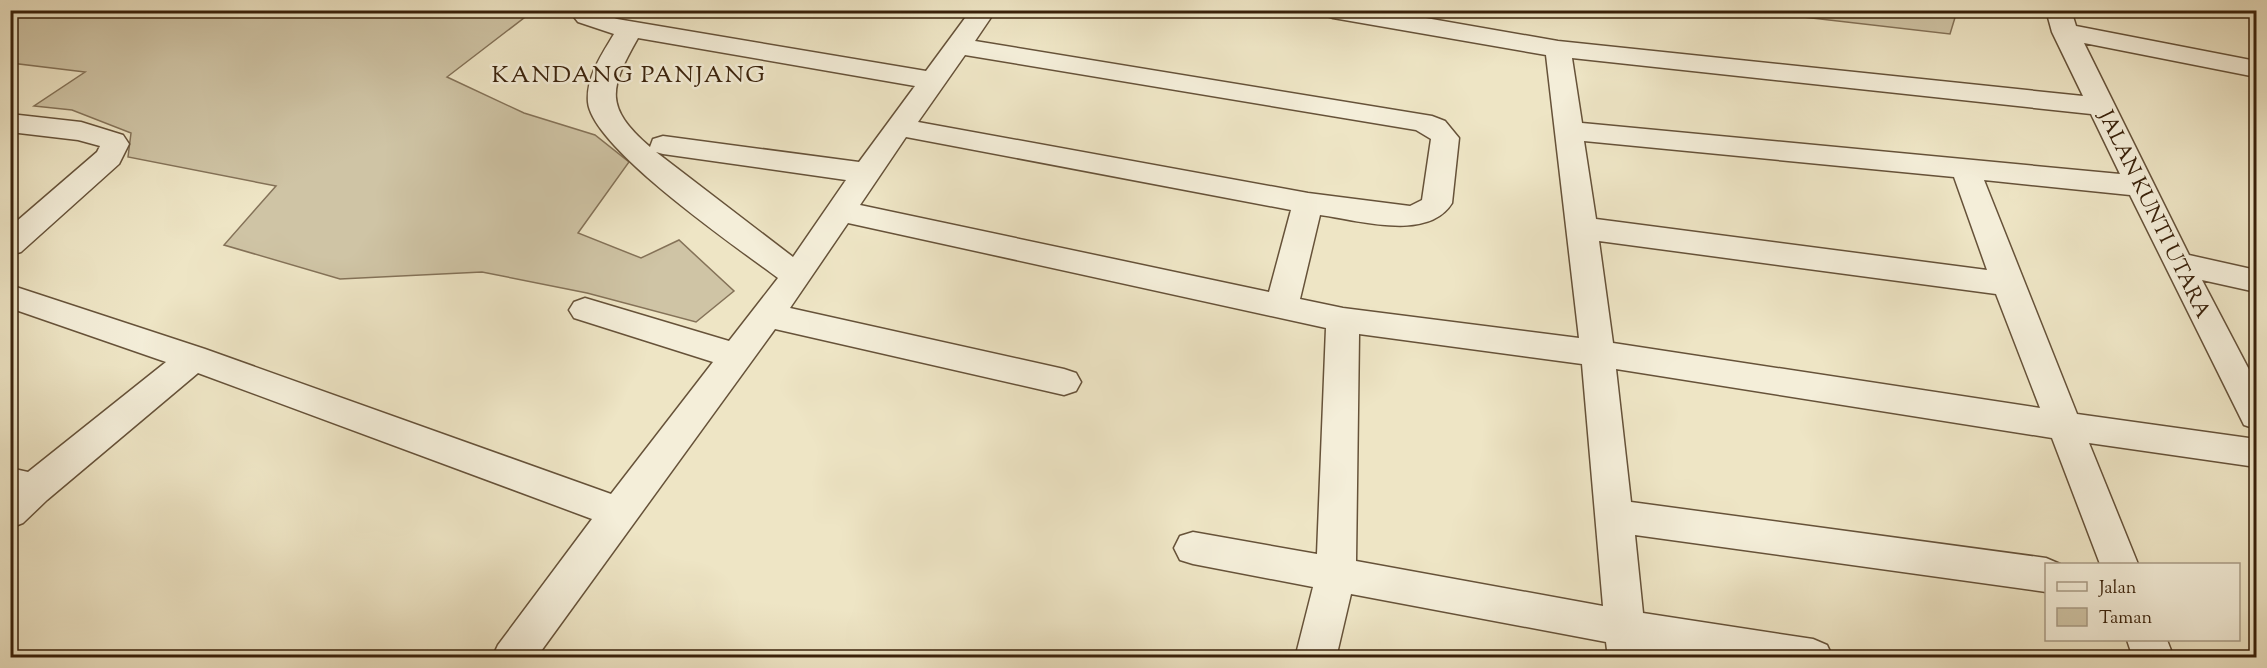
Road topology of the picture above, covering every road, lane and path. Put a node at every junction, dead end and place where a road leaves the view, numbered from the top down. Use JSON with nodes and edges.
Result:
{"nodes":[{"id":1,"x":589,"y":10,"type":"edge"},
{"id":2,"x":984,"y":10,"type":"edge"},
{"id":3,"x":1348,"y":12,"type":"edge"},
{"id":4,"x":2061,"y":21,"type":"edge"},
{"id":5,"x":630,"y":29,"type":"junction"},
{"id":6,"x":960,"y":45,"type":"junction"},
{"id":7,"x":1558,"y":49,"type":"junction"},
{"id":8,"x":2256,"y":69,"type":"edge"},
{"id":9,"x":935,"y":81,"type":"junction"},
{"id":10,"x":2102,"y":107,"type":"junction"},
{"id":11,"x":10,"y":123,"type":"edge"},
{"id":12,"x":899,"y":127,"type":"junction"},
{"id":13,"x":1569,"y":131,"type":"junction"},
{"id":14,"x":663,"y":145,"type":"dead end"},
{"id":15,"x":1966,"y":170,"type":"junction"},
{"id":16,"x":866,"y":173,"type":"junction"},
{"id":17,"x":2141,"y":186,"type":"junction"},
{"id":18,"x":1308,"y":203,"type":"junction"},
{"id":19,"x":842,"y":211,"type":"junction"},
{"id":20,"x":1582,"y":228,"type":"junction"},
{"id":21,"x":10,"y":244,"type":"edge"},
{"id":22,"x":2178,"y":263,"type":"junction"},
{"id":23,"x":797,"y":276,"type":"junction"},
{"id":24,"x":2256,"y":281,"type":"edge"},
{"id":25,"x":2006,"y":284,"type":"junction"},
{"id":26,"x":10,"y":296,"type":"edge"},
{"id":27,"x":1282,"y":306,"type":"junction"},
{"id":28,"x":585,"y":310,"type":"dead end"},
{"id":29,"x":767,"y":315,"type":"junction"},
{"id":30,"x":1343,"y":320,"type":"junction"},
{"id":31,"x":1598,"y":353,"type":"junction"},
{"id":32,"x":736,"y":356,"type":"junction"},
{"id":33,"x":193,"y":358,"type":"junction"},
{"id":34,"x":1064,"y":382,"type":"dead end"},
{"id":35,"x":2256,"y":415,"type":"edge"},
{"id":36,"x":2066,"y":426,"type":"junction"},
{"id":37,"x":2256,"y":453,"type":"edge"},
{"id":38,"x":18,"y":495,"type":"edge"},
{"id":39,"x":618,"y":513,"type":"junction"},
{"id":40,"x":1616,"y":516,"type":"junction"},
{"id":41,"x":1193,"y":548,"type":"dead end"},
{"id":42,"x":2119,"y":563,"type":"edge"},
{"id":43,"x":1336,"y":575,"type":"junction"},
{"id":44,"x":2045,"y":575,"type":"edge"},
{"id":45,"x":2148,"y":641,"type":"edge"},
{"id":46,"x":1627,"y":643,"type":"edge"},
{"id":47,"x":512,"y":657,"type":"edge"},
{"id":48,"x":1315,"y":657,"type":"edge"},
{"id":49,"x":1813,"y":657,"type":"edge"},
{"id":50,"x":2154,"y":657,"type":"edge"}],
"edges":[{"from":1,"to":5,"type":"street"},
{"from":2,"to":6,"type":"street"},
{"from":3,"to":7,"type":"street"},
{"from":4,"to":8,"type":"street"},
{"from":4,"to":10,"type":"street","name":"JALAN KUNTI UTARA"},
{"from":5,"to":9,"type":"street"},
{"from":5,"to":23,"type":"street"},
{"from":6,"to":9,"type":"street"},
{"from":6,"to":18,"type":"street"},
{"from":7,"to":10,"type":"street"},
{"from":7,"to":13,"type":"street"},
{"from":9,"to":12,"type":"street"},
{"from":10,"to":17,"type":"street","name":"JALAN KUNTI UTARA"},
{"from":11,"to":21,"type":"street"},
{"from":12,"to":16,"type":"street"},
{"from":12,"to":18,"type":"street"},
{"from":13,"to":15,"type":"street"},
{"from":13,"to":20,"type":"street"},
{"from":14,"to":16,"type":"street"},
{"from":15,"to":17,"type":"street"},
{"from":15,"to":25,"type":"street"},
{"from":16,"to":19,"type":"street"},
{"from":17,"to":22,"type":"street","name":"JALAN KUNTI UTARA"},
{"from":18,"to":27,"type":"street"},
{"from":19,"to":23,"type":"street"},
{"from":19,"to":27,"type":"street"},
{"from":20,"to":25,"type":"street"},
{"from":20,"to":31,"type":"street"},
{"from":22,"to":24,"type":"street"},
{"from":22,"to":35,"type":"street","name":"JALAN KUNTI UTARA"},
{"from":23,"to":29,"type":"street"},
{"from":25,"to":36,"type":"street"},
{"from":26,"to":33,"type":"street"},
{"from":27,"to":30,"type":"street"},
{"from":28,"to":32,"type":"street"},
{"from":29,"to":32,"type":"street"},
{"from":29,"to":34,"type":"street"},
{"from":30,"to":31,"type":"street"},
{"from":30,"to":43,"type":"street"},
{"from":31,"to":36,"type":"street"},
{"from":31,"to":40,"type":"street"},
{"from":32,"to":39,"type":"street"},
{"from":33,"to":38,"type":"street"},
{"from":33,"to":39,"type":"street"},
{"from":36,"to":37,"type":"street"},
{"from":36,"to":42,"type":"street"},
{"from":39,"to":47,"type":"street"},
{"from":40,"to":44,"type":"street"},
{"from":40,"to":46,"type":"street"},
{"from":41,"to":43,"type":"street"},
{"from":43,"to":46,"type":"street"},
{"from":43,"to":48,"type":"street"},
{"from":45,"to":50,"type":"street"},
{"from":46,"to":49,"type":"street"}]}
